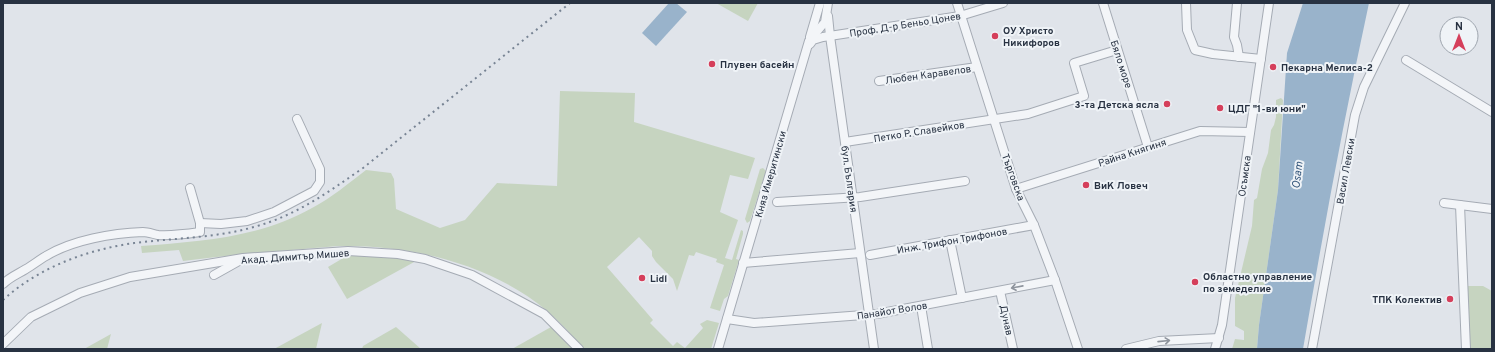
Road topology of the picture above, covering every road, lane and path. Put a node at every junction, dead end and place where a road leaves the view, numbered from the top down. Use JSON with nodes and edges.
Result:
{"nodes":[{"id":1,"x":820,"y":3,"type":"edge"},
{"id":2,"x":957,"y":3,"type":"edge"},
{"id":3,"x":1003,"y":3,"type":"edge"},
{"id":4,"x":1103,"y":3,"type":"edge"},
{"id":5,"x":1186,"y":3,"type":"edge"},
{"id":6,"x":1237,"y":3,"type":"edge"},
{"id":7,"x":1269,"y":3,"type":"edge"},
{"id":8,"x":1406,"y":3,"type":"edge"},
{"id":9,"x":828,"y":6,"type":"edge"},
{"id":10,"x":960,"y":16,"type":"junction"},
{"id":11,"x":830,"y":36,"type":"junction"},
{"id":12,"x":809,"y":41,"type":"junction"},
{"id":13,"x":1117,"y":50,"type":"junction"},
{"id":14,"x":805,"y":53,"type":"junction"},
{"id":15,"x":1239,"y":57,"type":"junction"},
{"id":16,"x":1261,"y":60,"type":"junction"},
{"id":17,"x":1406,"y":60,"type":"dead end"},
{"id":18,"x":977,"y":67,"type":"junction"},
{"id":19,"x":879,"y":81,"type":"dead end"},
{"id":20,"x":1492,"y":112,"type":"edge"},
{"id":21,"x":297,"y":119,"type":"dead end"},
{"id":22,"x":994,"y":120,"type":"junction"},
{"id":23,"x":1250,"y":132,"type":"junction"},
{"id":24,"x":845,"y":142,"type":"junction"},
{"id":25,"x":1148,"y":147,"type":"junction"},
{"id":26,"x":965,"y":181,"type":"dead end"},
{"id":27,"x":190,"y":188,"type":"dead end"},
{"id":28,"x":1016,"y":189,"type":"junction"},
{"id":29,"x":853,"y":198,"type":"junction"},
{"id":30,"x":777,"y":202,"type":"dead end"},
{"id":31,"x":1444,"y":203,"type":"dead end"},
{"id":32,"x":1460,"y":205,"type":"junction"},
{"id":33,"x":1492,"y":209,"type":"edge"},
{"id":34,"x":200,"y":223,"type":"junction"},
{"id":35,"x":1034,"y":225,"type":"junction"},
{"id":36,"x":950,"y":240,"type":"junction"},
{"id":37,"x":860,"y":253,"type":"junction"},
{"id":38,"x":870,"y":255,"type":"dead end"},
{"id":39,"x":243,"y":258,"type":"junction"},
{"id":40,"x":744,"y":263,"type":"junction"},
{"id":41,"x":214,"y":275,"type":"dead end"},
{"id":42,"x":1055,"y":280,"type":"junction"},
{"id":43,"x":3,"y":284,"type":"edge"},
{"id":44,"x":1000,"y":291,"type":"junction"},
{"id":45,"x":962,"y":298,"type":"junction"},
{"id":46,"x":921,"y":306,"type":"junction"},
{"id":47,"x":870,"y":315,"type":"junction"},
{"id":48,"x":727,"y":320,"type":"junction"},
{"id":49,"x":1219,"y":338,"type":"junction"},
{"id":50,"x":3,"y":344,"type":"edge"},
{"id":51,"x":579,"y":349,"type":"edge"},
{"id":52,"x":718,"y":349,"type":"edge"},
{"id":53,"x":874,"y":349,"type":"edge"},
{"id":54,"x":928,"y":349,"type":"edge"},
{"id":55,"x":1013,"y":349,"type":"edge"},
{"id":56,"x":1078,"y":349,"type":"edge"},
{"id":57,"x":1126,"y":349,"type":"edge"},
{"id":58,"x":1215,"y":349,"type":"edge"},
{"id":59,"x":1312,"y":349,"type":"edge"},
{"id":60,"x":1466,"y":349,"type":"edge"}],
"edges":[{"from":1,"to":12,"type":"street"},
{"from":2,"to":10,"type":"street","name":"Търговска"},
{"from":3,"to":10,"type":"street","name":"Проф. Д-р Беньо Цонев"},
{"from":4,"to":13,"type":"street","name":"Бяло море"},
{"from":5,"to":15,"type":"street"},
{"from":6,"to":15,"type":"street"},
{"from":7,"to":16,"type":"street","name":"Осъмска"},
{"from":8,"to":59,"type":"street","name":"Васил Левски"},
{"from":9,"to":11,"type":"street","name":"бул. България"},
{"from":9,"to":12,"type":"street","name":"Княз Имеритински"},
{"from":10,"to":11,"type":"street","name":"Проф. Д-р Беньо Цонев"},
{"from":10,"to":18,"type":"street","name":"Търговска"},
{"from":11,"to":14,"type":"street","name":"Проф. Д-р Беньо Цонев"},
{"from":11,"to":24,"type":"street","name":"бул. България"},
{"from":12,"to":14,"type":"street","name":"Княз Имеритински"},
{"from":13,"to":22,"type":"street","name":"Петко Р. Славейков"},
{"from":13,"to":25,"type":"street","name":"Бяло море"},
{"from":14,"to":40,"type":"street","name":"Княз Имеритински"},
{"from":15,"to":16,"type":"street"},
{"from":16,"to":23,"type":"street","name":"Осъмска"},
{"from":17,"to":20,"type":"street"},
{"from":18,"to":19,"type":"street","name":"Любен Каравелов"},
{"from":18,"to":22,"type":"street","name":"Търговска"},
{"from":21,"to":34,"type":"street"},
{"from":22,"to":24,"type":"street","name":"Петко Р. Славейков"},
{"from":22,"to":28,"type":"street","name":"Търговска"},
{"from":23,"to":25,"type":"street","name":"Райна Княгиня"},
{"from":23,"to":49,"type":"street","name":"Осъмска"},
{"from":24,"to":29,"type":"street","name":"бул. България"},
{"from":25,"to":28,"type":"street","name":"Райна Княгиня"},
{"from":26,"to":29,"type":"street"},
{"from":27,"to":34,"type":"street"},
{"from":28,"to":35,"type":"street","name":"Търговска"},
{"from":29,"to":30,"type":"street"},
{"from":29,"to":37,"type":"street","name":"бул. България"},
{"from":31,"to":32,"type":"street"},
{"from":32,"to":33,"type":"street"},
{"from":32,"to":60,"type":"street"},
{"from":34,"to":43,"type":"street"},
{"from":35,"to":36,"type":"street","name":"Инж. Трифон Трифонов"},
{"from":35,"to":42,"type":"street","name":"Търговска"},
{"from":36,"to":38,"type":"street","name":"Инж. Трифон Трифонов"},
{"from":36,"to":45,"type":"street"},
{"from":37,"to":40,"type":"street"},
{"from":37,"to":47,"type":"street","name":"бул. България"},
{"from":39,"to":41,"type":"street"},
{"from":39,"to":50,"type":"street","name":"Акад. Димитър Мишев"},
{"from":39,"to":51,"type":"street","name":"Акад. Димитър Мишев"},
{"from":40,"to":48,"type":"street","name":"Княз Имеритински"},
{"from":42,"to":44,"type":"street","name":"Панайот Волов","one_way":true},
{"from":42,"to":56,"type":"street","name":"Търговска"},
{"from":44,"to":45,"type":"street","name":"Панайот Волов"},
{"from":44,"to":55,"type":"street","name":"Дунав"},
{"from":45,"to":46,"type":"street","name":"Панайот Волов"},
{"from":46,"to":47,"type":"street","name":"Панайот Волов"},
{"from":46,"to":54,"type":"street"},
{"from":47,"to":48,"type":"street","name":"Панайот Волов"},
{"from":47,"to":53,"type":"street","name":"бул. България"},
{"from":48,"to":52,"type":"street","name":"Княз Имеритински"},
{"from":57,"to":49,"type":"street","one_way":true},
{"from":49,"to":58,"type":"street","name":"Осъмска"}]}
